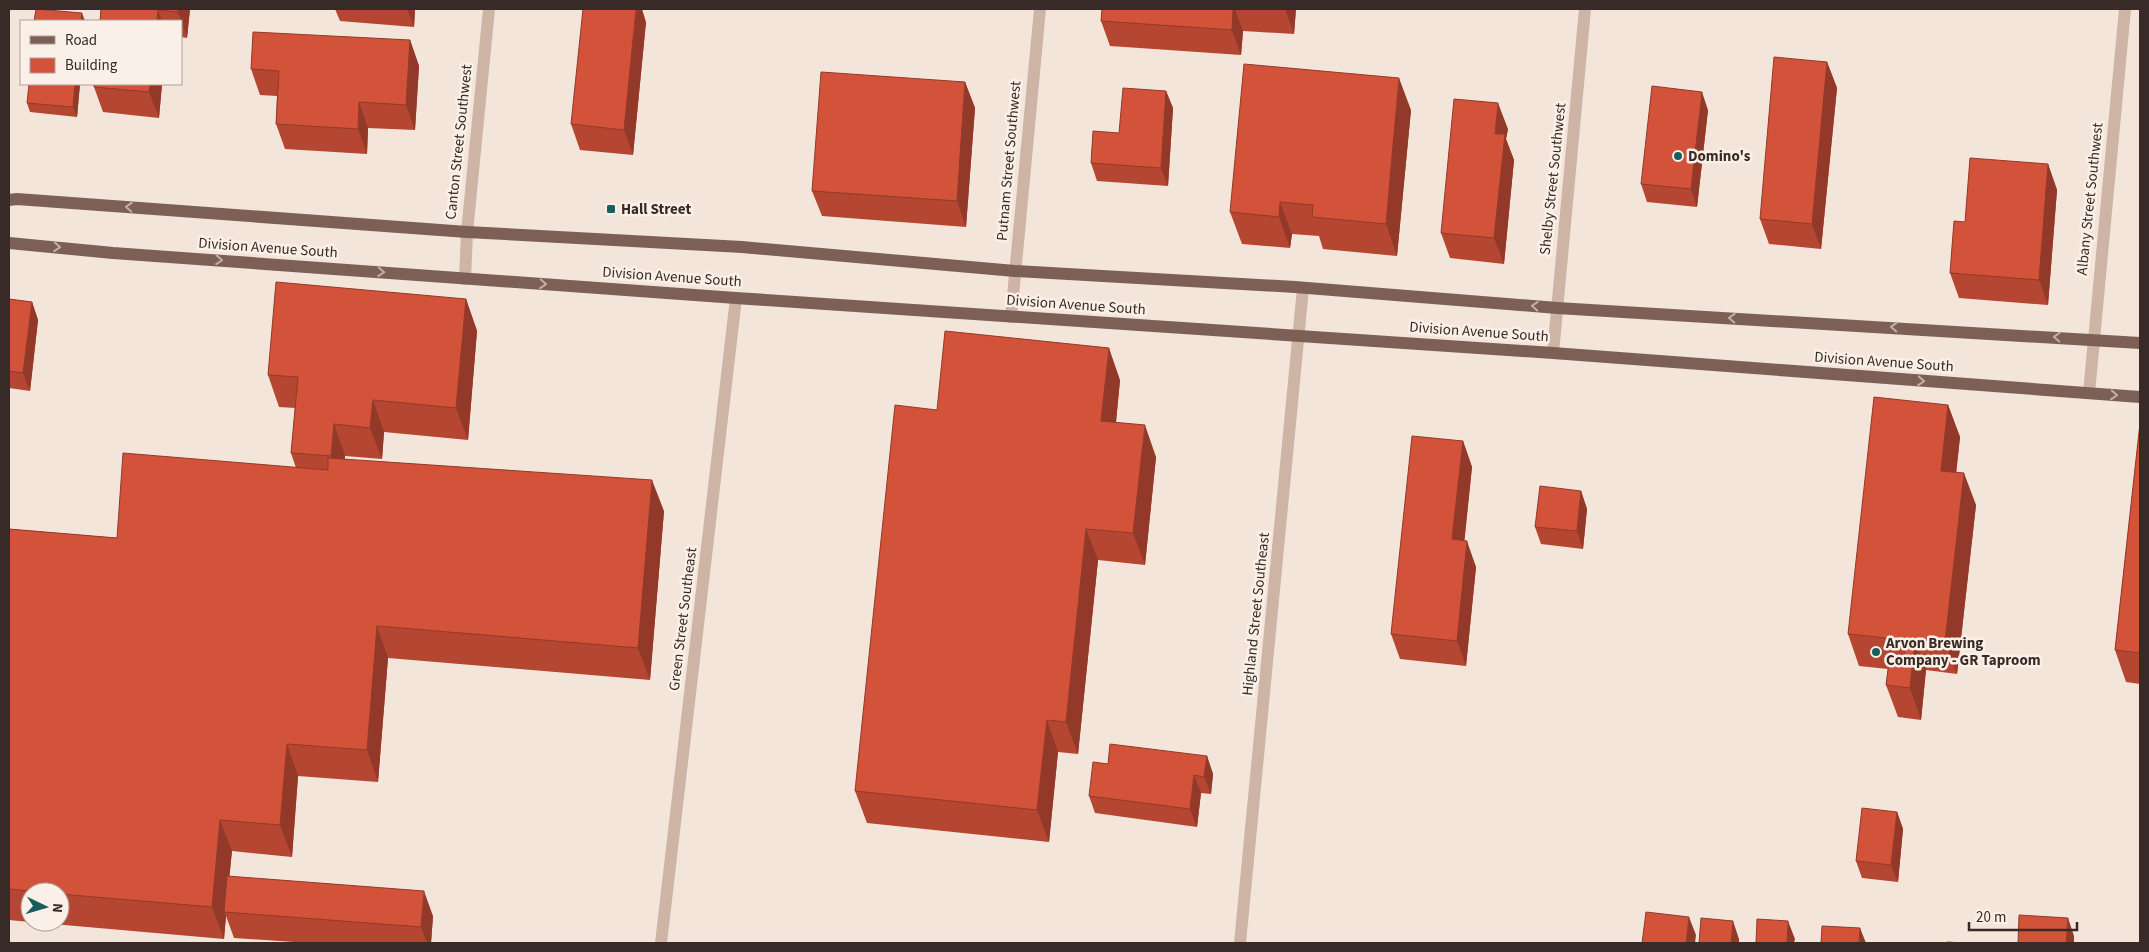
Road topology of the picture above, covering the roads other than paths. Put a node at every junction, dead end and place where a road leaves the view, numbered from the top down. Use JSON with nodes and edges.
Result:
{"nodes":[{"id":1,"x":489,"y":9,"type":"edge"},
{"id":2,"x":1040,"y":9,"type":"edge"},
{"id":3,"x":1585,"y":9,"type":"edge"},
{"id":4,"x":2124,"y":9,"type":"edge"},
{"id":5,"x":9,"y":200,"type":"edge"},
{"id":6,"x":466,"y":232,"type":"junction"},
{"id":7,"x":9,"y":243,"type":"edge"},
{"id":8,"x":1015,"y":271,"type":"junction"},
{"id":9,"x":465,"y":279,"type":"junction"},
{"id":10,"x":1303,"y":288,"type":"junction"},
{"id":11,"x":736,"y":298,"type":"junction"},
{"id":12,"x":1557,"y":308,"type":"junction"},
{"id":13,"x":1011,"y":317,"type":"junction"},
{"id":14,"x":1299,"y":337,"type":"junction"},
{"id":15,"x":2093,"y":339,"type":"junction"},
{"id":16,"x":2140,"y":343,"type":"edge"},
{"id":17,"x":1553,"y":353,"type":"junction"},
{"id":18,"x":2089,"y":393,"type":"junction"},
{"id":19,"x":2140,"y":396,"type":"edge"},
{"id":20,"x":661,"y":943,"type":"edge"},
{"id":21,"x":1240,"y":943,"type":"edge"}],
"edges":[{"from":1,"to":6,"type":"street","name":"Canton Street Southwest"},
{"from":2,"to":8,"type":"street","name":"Putnam Street Southwest"},
{"from":3,"to":12,"type":"street","name":"Shelby Street Southwest"},
{"from":4,"to":15,"type":"street","name":"Albany Street Southwest"},
{"from":6,"to":5,"type":"main road","name":"Division Avenue South","one_way":true},
{"from":6,"to":8,"type":"main road","name":"Division Avenue South"},
{"from":6,"to":9,"type":"street","name":"Canton Street Southwest"},
{"from":7,"to":9,"type":"main road","name":"Division Avenue South","one_way":true},
{"from":8,"to":10,"type":"main road","name":"Division Avenue South"},
{"from":8,"to":13,"type":"street","name":"Putnam Street Southwest"},
{"from":9,"to":11,"type":"main road","name":"Division Avenue South","one_way":true},
{"from":12,"to":10,"type":"main road","name":"Division Avenue South","one_way":true},
{"from":10,"to":14,"type":"street","name":"Highland Street Southeast"},
{"from":11,"to":13,"type":"main road","name":"Division Avenue South"},
{"from":11,"to":20,"type":"street","name":"Green Street Southeast"},
{"from":15,"to":12,"type":"main road","name":"Division Avenue South","one_way":true},
{"from":12,"to":17,"type":"street","name":"Shelby Street Southwest"},
{"from":13,"to":14,"type":"main road","name":"Division Avenue South"},
{"from":14,"to":17,"type":"main road","name":"Division Avenue South"},
{"from":14,"to":21,"type":"street","name":"Highland Street Southeast"},
{"from":15,"to":16,"type":"main road","name":"Division Avenue South"},
{"from":15,"to":18,"type":"street","name":"Albany Street Southwest"},
{"from":17,"to":18,"type":"main road","name":"Division Avenue South","one_way":true},
{"from":18,"to":19,"type":"main road","name":"Division Avenue South","one_way":true}]}
